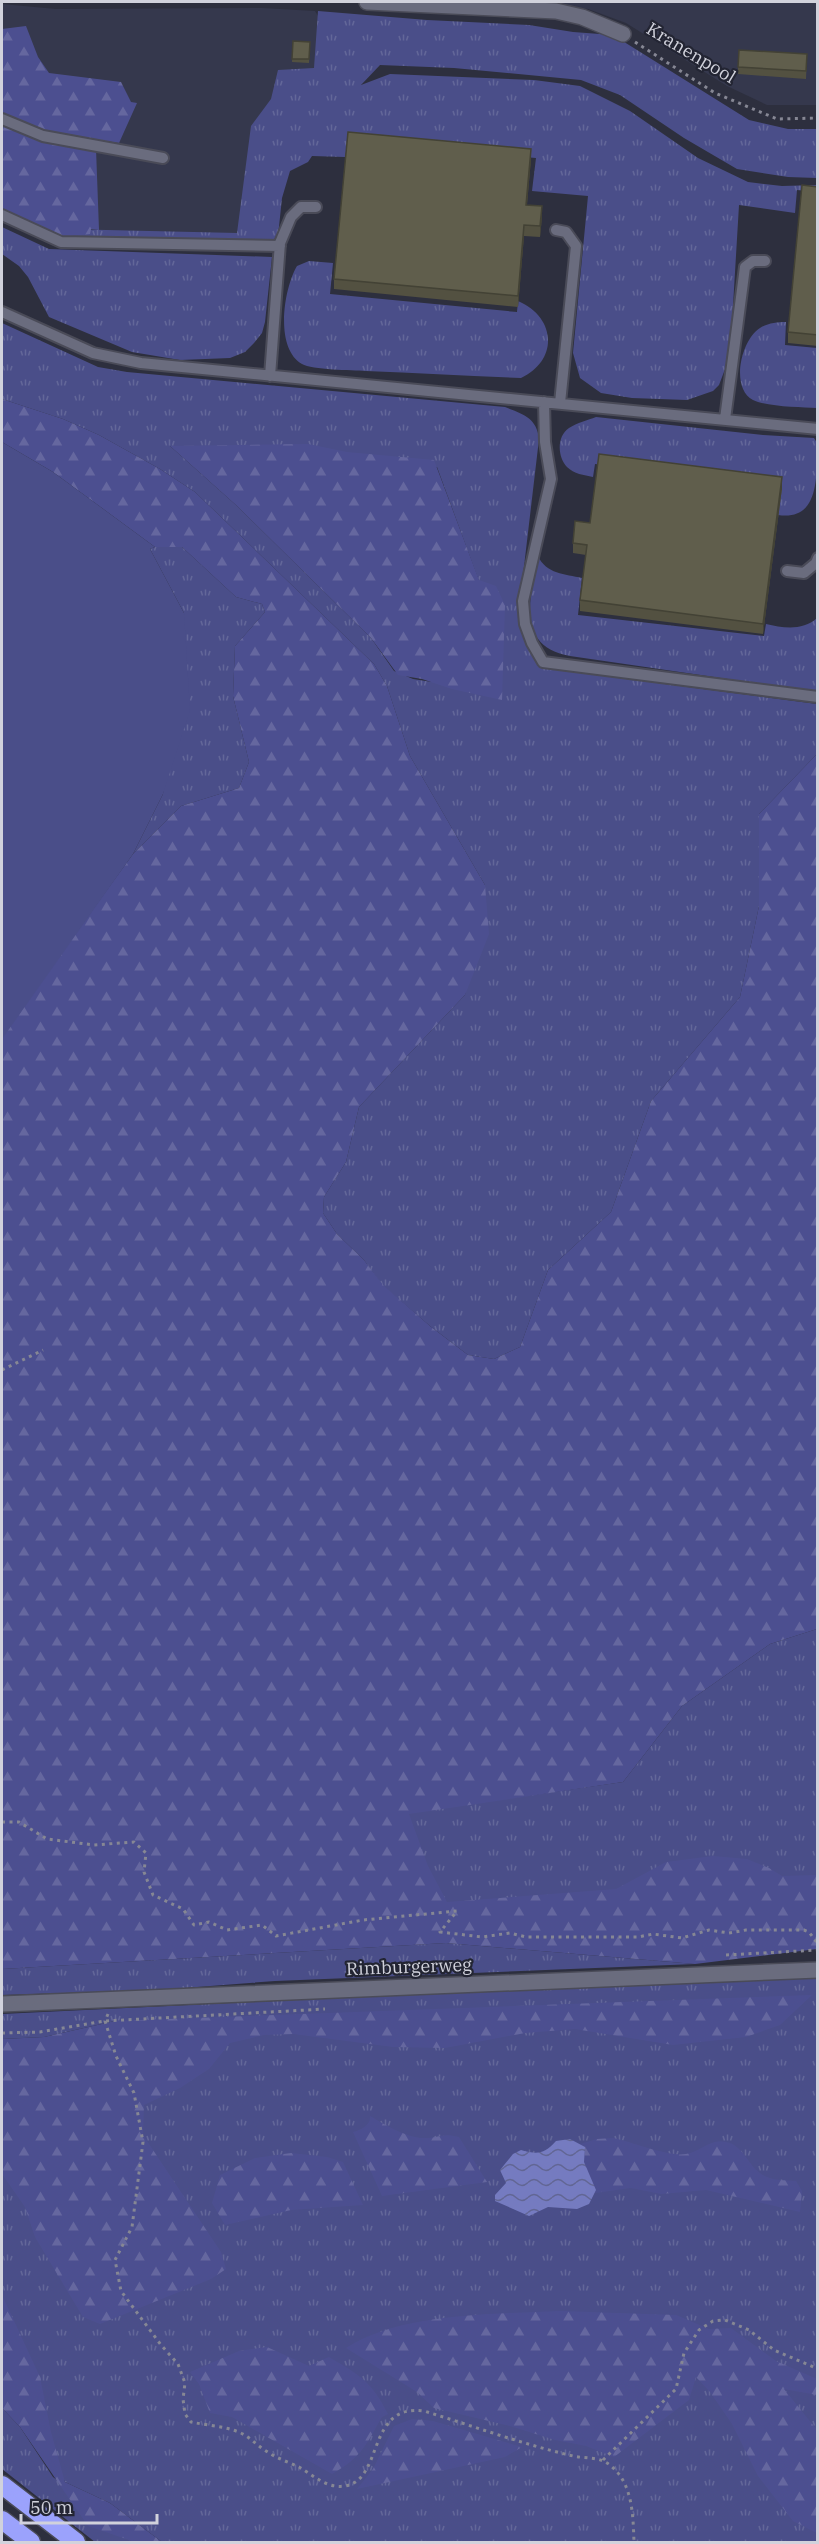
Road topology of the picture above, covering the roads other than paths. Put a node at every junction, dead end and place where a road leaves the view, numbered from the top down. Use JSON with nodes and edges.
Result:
{"nodes":[{"id":1,"x":367,"y":2,"type":"edge"},
{"id":2,"x":623,"y":34,"type":"road end"},
{"id":3,"x":2,"y":119,"type":"edge"},
{"id":4,"x":163,"y":158,"type":"dead end"},
{"id":5,"x":316,"y":207,"type":"dead end"},
{"id":6,"x":2,"y":215,"type":"edge"},
{"id":7,"x":556,"y":230,"type":"dead end"},
{"id":8,"x":280,"y":246,"type":"junction"},
{"id":9,"x":765,"y":261,"type":"dead end"},
{"id":10,"x":2,"y":312,"type":"edge"},
{"id":11,"x":270,"y":376,"type":"junction"},
{"id":12,"x":544,"y":402,"type":"junction"},
{"id":13,"x":560,"y":403,"type":"junction"},
{"id":14,"x":725,"y":419,"type":"junction"},
{"id":15,"x":818,"y":429,"type":"edge"},
{"id":16,"x":818,"y":558,"type":"edge"},
{"id":17,"x":787,"y":571,"type":"dead end"},
{"id":18,"x":818,"y":697,"type":"edge"},
{"id":19,"x":818,"y":1970,"type":"edge"},
{"id":20,"x":2,"y":2004,"type":"edge"},
{"id":21,"x":2,"y":2485,"type":"edge"},
{"id":22,"x":2,"y":2520,"type":"edge"},
{"id":23,"x":31,"y":2542,"type":"edge"},
{"id":24,"x":76,"y":2542,"type":"edge"}],
"edges":[{"from":1,"to":2,"type":"street","name":"Kranenpool"},
{"from":3,"to":4,"type":"lane"},
{"from":5,"to":8,"type":"lane"},
{"from":6,"to":8,"type":"lane"},
{"from":7,"to":13,"type":"lane"},
{"from":8,"to":11,"type":"lane"},
{"from":9,"to":14,"type":"lane"},
{"from":10,"to":11,"type":"lane"},
{"from":11,"to":12,"type":"lane"},
{"from":12,"to":13,"type":"lane"},
{"from":12,"to":18,"type":"lane"},
{"from":13,"to":14,"type":"lane"},
{"from":14,"to":15,"type":"lane"},
{"from":16,"to":17,"type":"lane"},
{"from":19,"to":20,"type":"street","name":"Rimburgerweg"},
{"from":21,"to":24,"type":"highway"},
{"from":22,"to":23,"type":"highway"}]}
